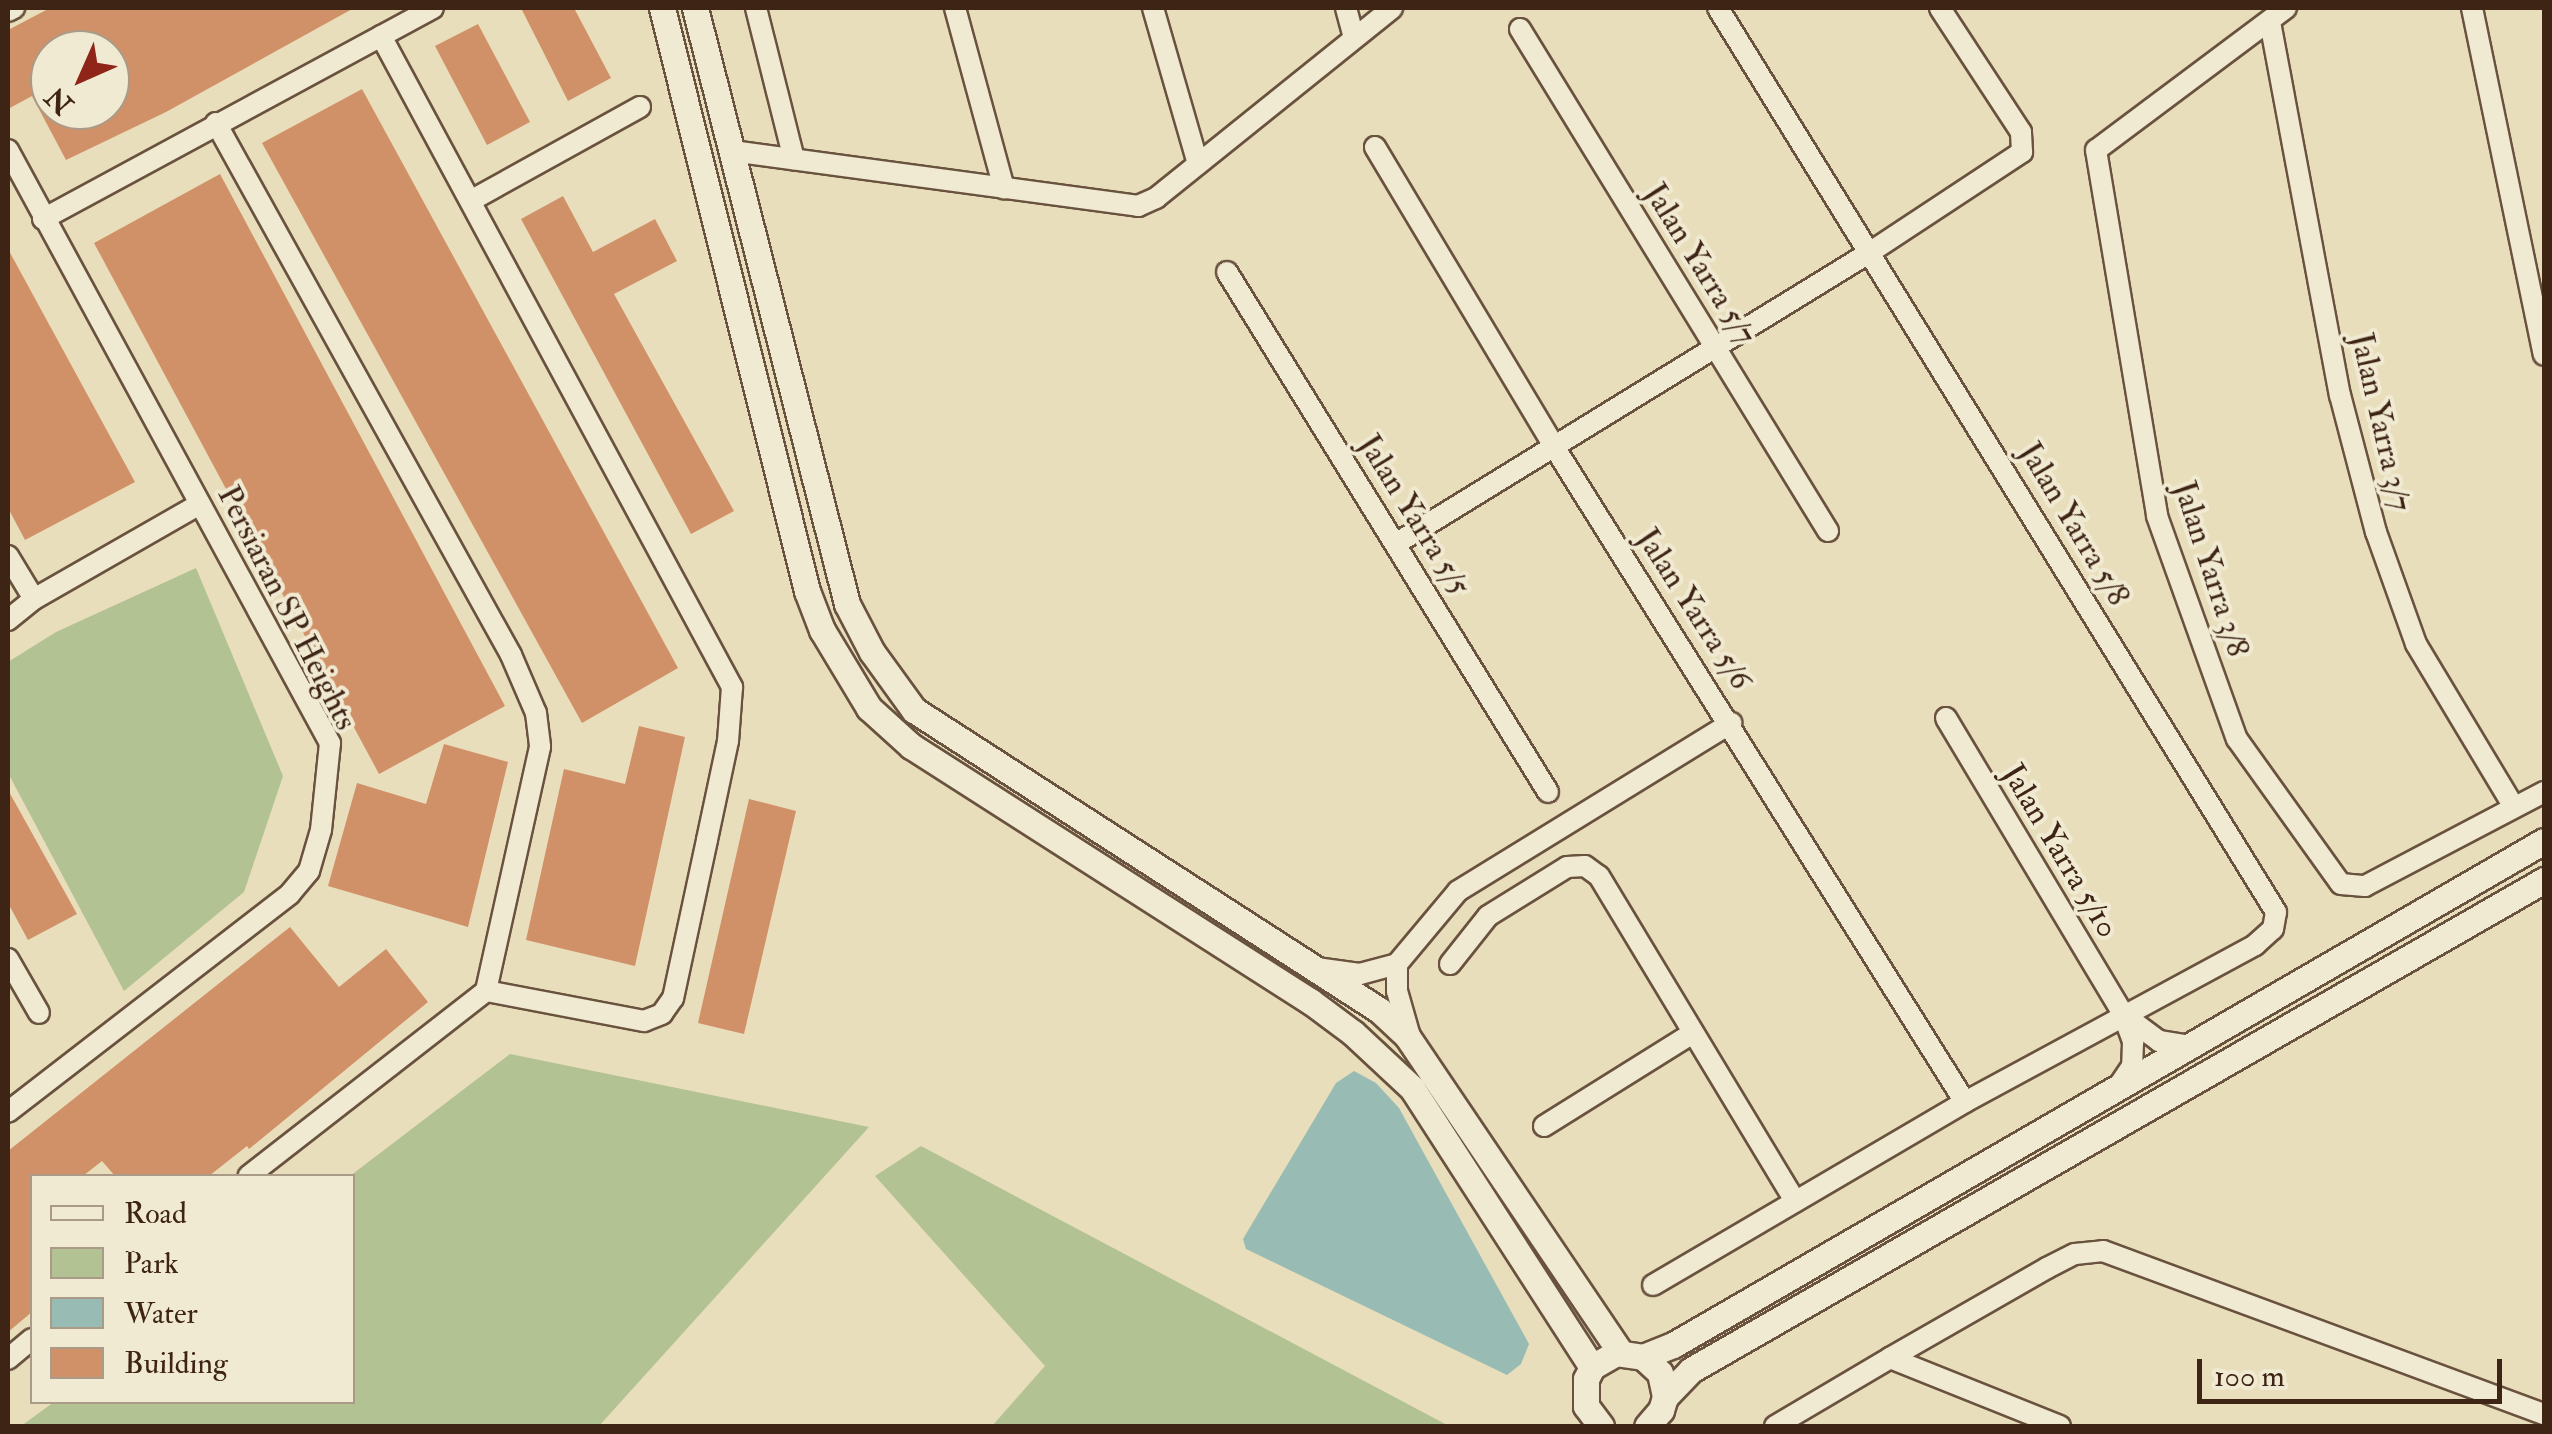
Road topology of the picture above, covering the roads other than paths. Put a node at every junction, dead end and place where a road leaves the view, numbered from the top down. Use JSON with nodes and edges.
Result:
{"nodes":[{"id":1,"x":14,"y":8,"type":"edge"},
{"id":2,"x":433,"y":8,"type":"edge"},
{"id":3,"x":662,"y":8,"type":"edge"},
{"id":4,"x":695,"y":8,"type":"edge"},
{"id":5,"x":756,"y":8,"type":"edge"},
{"id":6,"x":956,"y":8,"type":"edge"},
{"id":7,"x":1153,"y":8,"type":"edge"},
{"id":8,"x":1346,"y":8,"type":"edge"},
{"id":9,"x":1392,"y":8,"type":"edge"},
{"id":10,"x":1718,"y":8,"type":"edge"},
{"id":11,"x":1940,"y":8,"type":"edge"},
{"id":12,"x":2286,"y":8,"type":"edge"},
{"id":13,"x":2472,"y":8,"type":"edge"},
{"id":14,"x":8,"y":11,"type":"edge"},
{"id":15,"x":2270,"y":22,"type":"junction"},
{"id":16,"x":1520,"y":29,"type":"dead end"},
{"id":17,"x":382,"y":36,"type":"junction"},
{"id":18,"x":1354,"y":38,"type":"junction"},
{"id":19,"x":640,"y":107,"type":"dead end"},
{"id":20,"x":216,"y":124,"type":"junction"},
{"id":21,"x":1375,"y":147,"type":"dead end"},
{"id":22,"x":8,"y":150,"type":"edge"},
{"id":23,"x":732,"y":151,"type":"junction"},
{"id":24,"x":794,"y":159,"type":"junction"},
{"id":25,"x":1198,"y":164,"type":"junction"},
{"id":26,"x":1004,"y":188,"type":"junction"},
{"id":27,"x":472,"y":200,"type":"junction"},
{"id":28,"x":43,"y":219,"type":"junction"},
{"id":29,"x":1872,"y":251,"type":"junction"},
{"id":30,"x":1227,"y":272,"type":"dead end"},
{"id":31,"x":1716,"y":346,"type":"junction"},
{"id":32,"x":2544,"y":355,"type":"edge"},
{"id":33,"x":1553,"y":445,"type":"junction"},
{"id":34,"x":200,"y":504,"type":"junction"},
{"id":35,"x":1828,"y":531,"type":"dead end"},
{"id":36,"x":1397,"y":543,"type":"junction"},
{"id":37,"x":8,"y":556,"type":"edge"},
{"id":38,"x":34,"y":600,"type":"junction"},
{"id":39,"x":8,"y":620,"type":"edge"},
{"id":40,"x":1946,"y":718,"type":"dead end"},
{"id":41,"x":1731,"y":723,"type":"junction"},
{"id":42,"x":1548,"y":792,"type":"dead end"},
{"id":43,"x":2544,"y":792,"type":"edge"},
{"id":44,"x":2514,"y":807,"type":"junction"},
{"id":45,"x":2544,"y":840,"type":"edge"},
{"id":46,"x":2544,"y":880,"type":"edge"},
{"id":47,"x":8,"y":959,"type":"edge"},
{"id":48,"x":1397,"y":964,"type":"junction"},
{"id":49,"x":1450,"y":964,"type":"dead end"},
{"id":50,"x":1315,"y":968,"type":"junction"},
{"id":51,"x":486,"y":991,"type":"junction"},
{"id":52,"x":39,"y":1014,"type":"dead end"},
{"id":53,"x":2123,"y":1014,"type":"junction"},
{"id":54,"x":1693,"y":1033,"type":"junction"},
{"id":55,"x":1412,"y":1043,"type":"junction"},
{"id":56,"x":2190,"y":1046,"type":"junction"},
{"id":57,"x":2117,"y":1088,"type":"junction"},
{"id":58,"x":1965,"y":1102,"type":"junction"},
{"id":59,"x":8,"y":1112,"type":"edge"},
{"id":60,"x":1544,"y":1126,"type":"dead end"},
{"id":61,"x":251,"y":1174,"type":"edge"},
{"id":62,"x":1795,"y":1202,"type":"junction"},
{"id":63,"x":1653,"y":1285,"type":"dead end"},
{"id":64,"x":30,"y":1342,"type":"edge"},
{"id":65,"x":1632,"y":1355,"type":"junction"},
{"id":66,"x":8,"y":1358,"type":"edge"},
{"id":67,"x":1890,"y":1358,"type":"junction"},
{"id":68,"x":1592,"y":1367,"type":"junction"},
{"id":69,"x":1665,"y":1396,"type":"junction"},
{"id":70,"x":2544,"y":1414,"type":"edge"},
{"id":71,"x":1601,"y":1426,"type":"edge"},
{"id":72,"x":1647,"y":1426,"type":"edge"},
{"id":73,"x":1775,"y":1426,"type":"edge"},
{"id":74,"x":2060,"y":1426,"type":"edge"}],
"edges":[{"from":1,"to":14,"type":"street"},
{"from":2,"to":17,"type":"street"},
{"from":3,"to":68,"type":"street"},
{"from":4,"to":23,"type":"street"},
{"from":5,"to":24,"type":"street"},
{"from":6,"to":26,"type":"street"},
{"from":7,"to":25,"type":"street"},
{"from":8,"to":18,"type":"street"},
{"from":9,"to":18,"type":"street"},
{"from":10,"to":29,"type":"street","name":"Jalan Yarra 5/8"},
{"from":11,"to":29,"type":"street"},
{"from":12,"to":15,"type":"street"},
{"from":13,"to":32,"type":"street"},
{"from":15,"to":44,"type":"street","name":"Jalan Yarra 3/7"},
{"from":15,"to":44,"type":"street","name":"Jalan Yarra 3/8"},
{"from":16,"to":31,"type":"street","name":"Jalan Yarra 5/7"},
{"from":17,"to":20,"type":"street"},
{"from":17,"to":27,"type":"street"},
{"from":18,"to":25,"type":"street"},
{"from":19,"to":27,"type":"street"},
{"from":20,"to":28,"type":"street"},
{"from":20,"to":51,"type":"street"},
{"from":21,"to":33,"type":"street","name":"Jalan Yarra 5/6"},
{"from":22,"to":28,"type":"street","name":"Persiaran SP Heights"},
{"from":23,"to":24,"type":"street"},
{"from":23,"to":50,"type":"street"},
{"from":24,"to":26,"type":"street"},
{"from":25,"to":26,"type":"street"},
{"from":27,"to":51,"type":"street"},
{"from":28,"to":34,"type":"street","name":"Persiaran SP Heights"},
{"from":29,"to":31,"type":"street"},
{"from":29,"to":53,"type":"street","name":"Jalan Yarra 5/8"},
{"from":30,"to":36,"type":"street","name":"Jalan Yarra 5/5"},
{"from":31,"to":33,"type":"street"},
{"from":31,"to":35,"type":"street","name":"Jalan Yarra 5/7"},
{"from":33,"to":36,"type":"street"},
{"from":33,"to":41,"type":"street","name":"Jalan Yarra 5/6"},
{"from":34,"to":38,"type":"street"},
{"from":34,"to":59,"type":"street","name":"Persiaran SP Heights"},
{"from":36,"to":42,"type":"street","name":"Jalan Yarra 5/5"},
{"from":37,"to":38,"type":"street"},
{"from":38,"to":39,"type":"street"},
{"from":40,"to":53,"type":"street","name":"Jalan Yarra 5/10"},
{"from":41,"to":48,"type":"street"},
{"from":41,"to":58,"type":"street","name":"Jalan Yarra 5/6"},
{"from":43,"to":44,"type":"street"},
{"from":45,"to":56,"type":"street"},
{"from":46,"to":69,"type":"street"},
{"from":47,"to":52,"type":"street"},
{"from":48,"to":50,"type":"street"},
{"from":48,"to":55,"type":"street"},
{"from":49,"to":54,"type":"street"},
{"from":50,"to":55,"type":"street"},
{"from":51,"to":61,"type":"street"},
{"from":53,"to":56,"type":"street","name":"Jalan Yarra 5/10"},
{"from":53,"to":57,"type":"street","name":"Jalan Yarra 5/10"},
{"from":53,"to":58,"type":"street"},
{"from":54,"to":60,"type":"street"},
{"from":54,"to":62,"type":"street"},
{"from":55,"to":65,"type":"street"},
{"from":56,"to":57,"type":"street"},
{"from":57,"to":65,"type":"street"},
{"from":58,"to":62,"type":"street"},
{"from":62,"to":63,"type":"street"},
{"from":64,"to":66,"type":"street"},
{"from":65,"to":68,"type":"street"},
{"from":65,"to":69,"type":"street"},
{"from":67,"to":70,"type":"street"},
{"from":67,"to":73,"type":"street"},
{"from":67,"to":74,"type":"street"},
{"from":68,"to":71,"type":"street"},
{"from":69,"to":72,"type":"street"}]}
